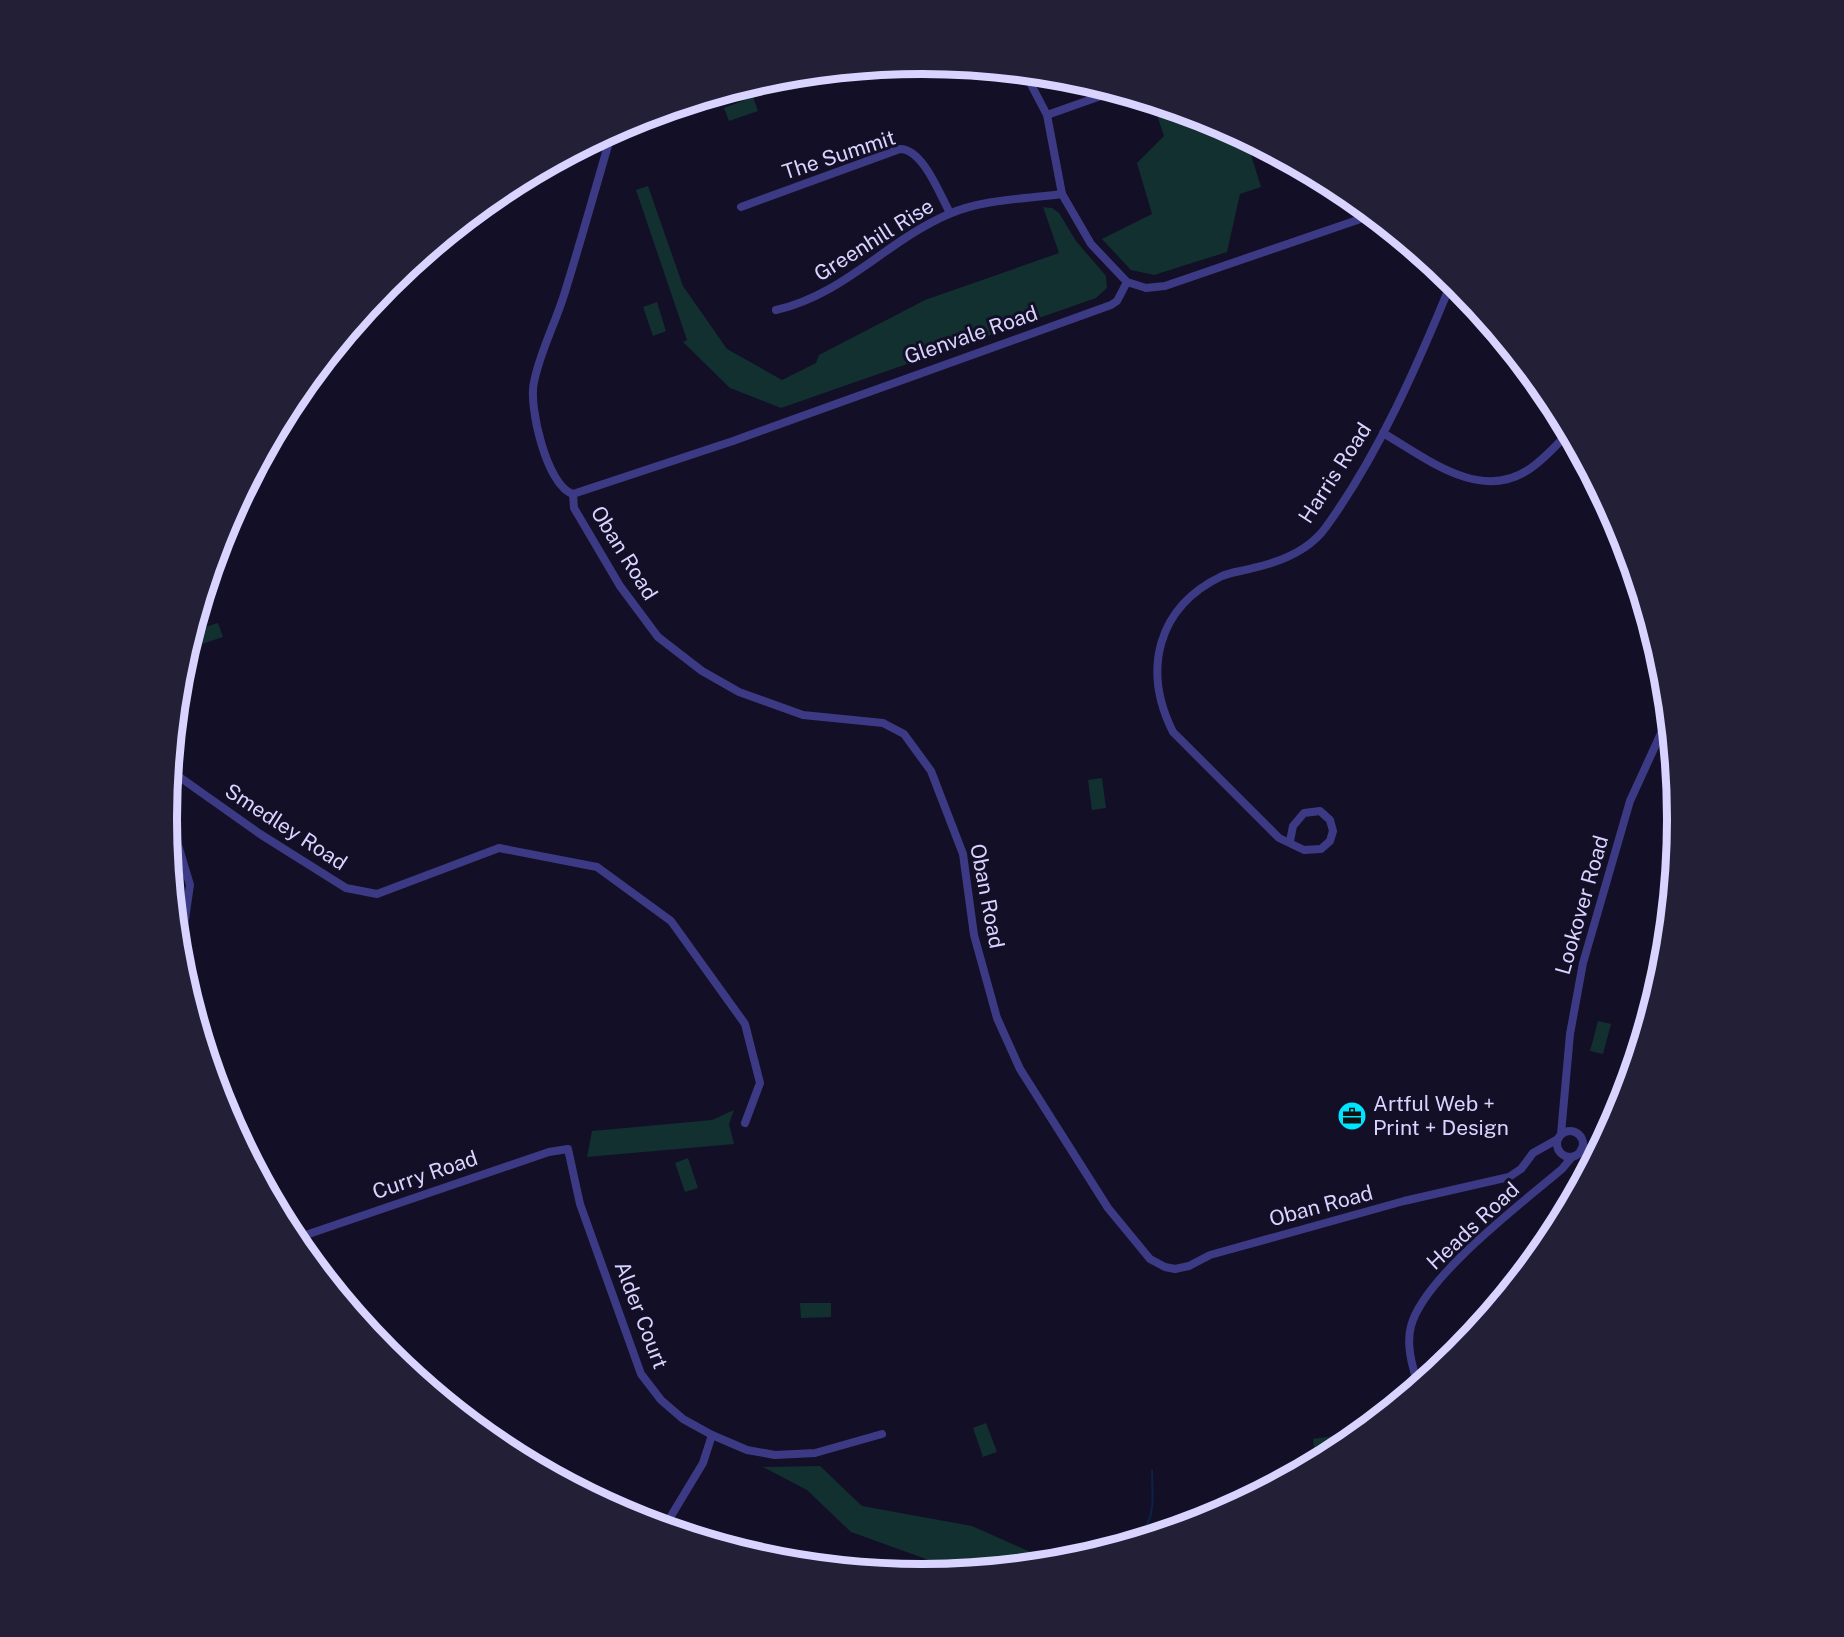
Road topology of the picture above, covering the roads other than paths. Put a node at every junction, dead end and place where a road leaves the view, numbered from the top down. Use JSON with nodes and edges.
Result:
{"nodes":[{"id":1,"x":1030,"y":82,"type":"edge"},
{"id":2,"x":1101,"y":96,"type":"edge"},
{"id":3,"x":1047,"y":115,"type":"junction"},
{"id":4,"x":609,"y":142,"type":"edge"},
{"id":5,"x":1062,"y":194,"type":"junction"},
{"id":6,"x":741,"y":207,"type":"dead end"},
{"id":7,"x":950,"y":213,"type":"junction"},
{"id":8,"x":1364,"y":219,"type":"edge"},
{"id":9,"x":1127,"y":282,"type":"junction"},
{"id":10,"x":1448,"y":291,"type":"edge"},
{"id":11,"x":776,"y":310,"type":"dead end"},
{"id":12,"x":1383,"y":433,"type":"junction"},
{"id":13,"x":1562,"y":439,"type":"edge"},
{"id":14,"x":573,"y":494,"type":"junction"},
{"id":15,"x":1662,"y":731,"type":"edge"},
{"id":16,"x":179,"y":777,"type":"edge"},
{"id":17,"x":1290,"y":841,"type":"junction"},
{"id":18,"x":178,"y":845,"type":"edge"},
{"id":19,"x":184,"y":924,"type":"edge"},
{"id":20,"x":1563,"y":1110,"type":"junction"},
{"id":21,"x":745,"y":1122,"type":"dead end"},
{"id":22,"x":1571,"y":1131,"type":"junction"},
{"id":23,"x":1583,"y":1140,"type":"junction"},
{"id":24,"x":1592,"y":1143,"type":"edge"},
{"id":25,"x":1559,"y":1144,"type":"junction"},
{"id":26,"x":1590,"y":1148,"type":"edge"},
{"id":27,"x":568,"y":1149,"type":"joint"},
{"id":28,"x":1581,"y":1150,"type":"junction"},
{"id":29,"x":1572,"y":1157,"type":"junction"},
{"id":30,"x":1562,"y":1169,"type":"junction"},
{"id":31,"x":305,"y":1235,"type":"edge"},
{"id":32,"x":1416,"y":1376,"type":"edge"},
{"id":33,"x":882,"y":1434,"type":"dead end"},
{"id":34,"x":712,"y":1435,"type":"junction"},
{"id":35,"x":669,"y":1519,"type":"edge"}],
"edges":[{"from":1,"to":3,"type":"street"},
{"from":2,"to":3,"type":"street"},
{"from":3,"to":5,"type":"street"},
{"from":4,"to":14,"type":"street","name":"Oban Road"},
{"from":5,"to":7,"type":"street","name":"Greenhill Rise"},
{"from":5,"to":9,"type":"street"},
{"from":6,"to":7,"type":"street","name":"The Summit"},
{"from":7,"to":11,"type":"street","name":"Greenhill Rise"},
{"from":8,"to":9,"type":"street"},
{"from":9,"to":14,"type":"street","name":"Glenvale Road"},
{"from":10,"to":12,"type":"street","name":"Harris Road"},
{"from":12,"to":13,"type":"street"},
{"from":12,"to":17,"type":"street","name":"Harris Road"},
{"from":14,"to":25,"type":"street","name":"Oban Road"},
{"from":15,"to":20,"type":"street","name":"Lookover Road"},
{"from":16,"to":21,"type":"street","name":"Smedley Road"},
{"from":17,"to":17,"type":"street","name":"Harris Road"},
{"from":18,"to":19,"type":"street"},
{"from":20,"to":22,"type":"street","name":"Lookover Road"},
{"from":20,"to":25,"type":"street","name":"Lookover Road"},
{"from":22,"to":23,"type":"street"},
{"from":22,"to":25,"type":"street"},
{"from":23,"to":24,"type":"street"},
{"from":23,"to":28,"type":"street"},
{"from":25,"to":29,"type":"street"},
{"from":25,"to":30,"type":"street"},
{"from":26,"to":28,"type":"street"},
{"from":27,"to":31,"type":"street","name":"Curry Road"},
{"from":27,"to":34,"type":"street","name":"Alder Court"},
{"from":28,"to":29,"type":"street","name":"Heads Road"},
{"from":29,"to":30,"type":"street","name":"Heads Road"},
{"from":30,"to":32,"type":"street","name":"Heads Road"},
{"from":33,"to":34,"type":"street","name":"Alder Court"},
{"from":34,"to":35,"type":"street"}]}
